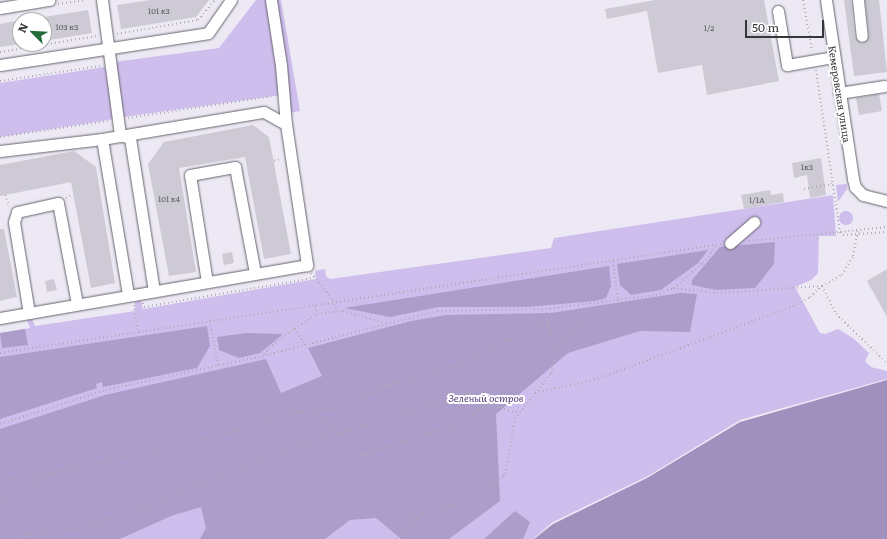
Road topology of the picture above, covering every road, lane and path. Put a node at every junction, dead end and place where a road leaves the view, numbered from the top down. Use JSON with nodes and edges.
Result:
{"nodes":[{"id":1,"x":49,"y":0,"type":"edge"},
{"id":2,"x":102,"y":0,"type":"edge"},
{"id":3,"x":214,"y":0,"type":"edge"},
{"id":4,"x":231,"y":0,"type":"edge"},
{"id":5,"x":271,"y":0,"type":"edge"},
{"id":6,"x":803,"y":0,"type":"edge"},
{"id":7,"x":826,"y":0,"type":"edge"},
{"id":8,"x":858,"y":0,"type":"edge"},
{"id":9,"x":0,"y":8,"type":"edge"},
{"id":10,"x":778,"y":12,"type":"dead end"},
{"id":11,"x":114,"y":28,"type":"dead end"},
{"id":12,"x":99,"y":29,"type":"dead end"},
{"id":13,"x":862,"y":36,"type":"dead end"},
{"id":14,"x":108,"y":49,"type":"junction"},
{"id":15,"x":0,"y":52,"type":"edge"},
{"id":16,"x":834,"y":57,"type":"junction"},
{"id":17,"x":814,"y":60,"type":"junction"},
{"id":18,"x":0,"y":65,"type":"edge"},
{"id":19,"x":107,"y":65,"type":"dead end"},
{"id":20,"x":0,"y":81,"type":"edge"},
{"id":21,"x":884,"y":86,"type":"dead end"},
{"id":22,"x":839,"y":93,"type":"junction"},
{"id":23,"x":280,"y":95,"type":"dead end"},
{"id":24,"x":118,"y":120,"type":"junction"},
{"id":25,"x":286,"y":124,"type":"junction"},
{"id":26,"x":120,"y":135,"type":"junction"},
{"id":27,"x":0,"y":137,"type":"edge"},
{"id":28,"x":102,"y":139,"type":"junction"},
{"id":29,"x":0,"y":151,"type":"edge"},
{"id":30,"x":833,"y":184,"type":"junction"},
{"id":31,"x":804,"y":189,"type":"dead end"},
{"id":32,"x":887,"y":201,"type":"edge"},
{"id":33,"x":754,"y":222,"type":"dead end"},
{"id":34,"x":887,"y":227,"type":"edge"},
{"id":35,"x":858,"y":230,"type":"junction"},
{"id":36,"x":840,"y":232,"type":"junction"},
{"id":37,"x":887,"y":232,"type":"edge"},
{"id":38,"x":858,"y":235,"type":"junction"},
{"id":39,"x":730,"y":243,"type":"junction"},
{"id":40,"x":717,"y":245,"type":"junction"},
{"id":41,"x":613,"y":261,"type":"junction"},
{"id":42,"x":255,"y":273,"type":"junction"},
{"id":43,"x":207,"y":282,"type":"junction"},
{"id":44,"x":822,"y":286,"type":"junction"},
{"id":45,"x":673,"y":288,"type":"junction"},
{"id":46,"x":154,"y":291,"type":"junction"},
{"id":47,"x":131,"y":298,"type":"junction"},
{"id":48,"x":140,"y":300,"type":"dead end"},
{"id":49,"x":618,"y":300,"type":"junction"},
{"id":50,"x":77,"y":304,"type":"junction"},
{"id":51,"x":335,"y":304,"type":"junction"},
{"id":52,"x":593,"y":304,"type":"junction"},
{"id":53,"x":315,"y":306,"type":"junction"},
{"id":54,"x":546,"y":309,"type":"junction"},
{"id":55,"x":336,"y":311,"type":"junction"},
{"id":56,"x":28,"y":313,"type":"junction"},
{"id":57,"x":317,"y":314,"type":"junction"},
{"id":58,"x":0,"y":318,"type":"edge"},
{"id":59,"x":210,"y":321,"type":"junction"},
{"id":60,"x":547,"y":322,"type":"junction"},
{"id":61,"x":386,"y":323,"type":"junction"},
{"id":62,"x":294,"y":329,"type":"junction"},
{"id":63,"x":138,"y":332,"type":"junction"},
{"id":64,"x":305,"y":344,"type":"junction"},
{"id":65,"x":556,"y":350,"type":"junction"},
{"id":66,"x":0,"y":353,"type":"edge"},
{"id":67,"x":262,"y":356,"type":"junction"},
{"id":68,"x":887,"y":363,"type":"edge"},
{"id":69,"x":218,"y":366,"type":"junction"},
{"id":70,"x":535,"y":393,"type":"junction"},
{"id":71,"x":489,"y":404,"type":"junction"},
{"id":72,"x":314,"y":411,"type":"junction"},
{"id":73,"x":518,"y":413,"type":"junction"},
{"id":74,"x":0,"y":424,"type":"edge"},
{"id":75,"x":342,"y":434,"type":"junction"},
{"id":76,"x":363,"y":455,"type":"junction"},
{"id":77,"x":58,"y":472,"type":"junction"},
{"id":78,"x":0,"y":480,"type":"edge"},
{"id":79,"x":0,"y":501,"type":"edge"},
{"id":80,"x":409,"y":523,"type":"junction"},
{"id":81,"x":16,"y":539,"type":"edge"},
{"id":82,"x":396,"y":539,"type":"edge"}],
"edges":[{"from":1,"to":9,"type":"street"},
{"from":2,"to":14,"type":"street"},
{"from":3,"to":11,"type":"path"},
{"from":4,"to":14,"type":"street"},
{"from":5,"to":25,"type":"street"},
{"from":6,"to":17,"type":"path"},
{"from":7,"to":16,"type":"street","name":"Кемеровская улица"},
{"from":8,"to":13,"type":"street"},
{"from":10,"to":17,"type":"street"},
{"from":12,"to":15,"type":"path"},
{"from":14,"to":18,"type":"street"},
{"from":14,"to":24,"type":"street"},
{"from":16,"to":17,"type":"street"},
{"from":16,"to":22,"type":"street","name":"Кемеровская улица"},
{"from":17,"to":30,"type":"path"},
{"from":19,"to":20,"type":"path"},
{"from":21,"to":22,"type":"street"},
{"from":22,"to":32,"type":"street","name":"Кемеровская улица"},
{"from":23,"to":24,"type":"path"},
{"from":24,"to":26,"type":"street"},
{"from":24,"to":27,"type":"path"},
{"from":25,"to":26,"type":"street"},
{"from":25,"to":42,"type":"street"},
{"from":26,"to":28,"type":"street"},
{"from":26,"to":46,"type":"street"},
{"from":28,"to":29,"type":"street"},
{"from":28,"to":47,"type":"street"},
{"from":30,"to":31,"type":"path"},
{"from":30,"to":36,"type":"path"},
{"from":33,"to":39,"type":"street"},
{"from":34,"to":35,"type":"path"},
{"from":35,"to":36,"type":"path"},
{"from":35,"to":38,"type":"path"},
{"from":36,"to":38,"type":"path"},
{"from":36,"to":39,"type":"path"},
{"from":37,"to":38,"type":"path"},
{"from":38,"to":44,"type":"path"},
{"from":39,"to":40,"type":"path"},
{"from":40,"to":41,"type":"path"},
{"from":40,"to":45,"type":"path"},
{"from":41,"to":49,"type":"path"},
{"from":41,"to":51,"type":"path"},
{"from":42,"to":43,"type":"street"},
{"from":42,"to":43,"type":"street"},
{"from":43,"to":46,"type":"street"},
{"from":44,"to":45,"type":"path"},
{"from":44,"to":68,"type":"path"},
{"from":44,"to":70,"type":"path"},
{"from":45,"to":49,"type":"path"},
{"from":46,"to":47,"type":"street"},
{"from":47,"to":50,"type":"street"},
{"from":47,"to":63,"type":"path"},
{"from":48,"to":51,"type":"path"},
{"from":49,"to":52,"type":"path"},
{"from":50,"to":56,"type":"street"},
{"from":50,"to":56,"type":"street"},
{"from":51,"to":53,"type":"path"},
{"from":51,"to":55,"type":"path"},
{"from":52,"to":54,"type":"path"},
{"from":52,"to":65,"type":"path"},
{"from":53,"to":57,"type":"path"},
{"from":53,"to":59,"type":"path"},
{"from":54,"to":60,"type":"path"},
{"from":54,"to":61,"type":"path"},
{"from":55,"to":57,"type":"path"},
{"from":55,"to":61,"type":"path"},
{"from":56,"to":58,"type":"street"},
{"from":57,"to":62,"type":"path"},
{"from":59,"to":63,"type":"path"},
{"from":59,"to":69,"type":"path"},
{"from":60,"to":65,"type":"path"},
{"from":60,"to":72,"type":"path"},
{"from":61,"to":64,"type":"path"},
{"from":62,"to":64,"type":"path"},
{"from":62,"to":67,"type":"path"},
{"from":63,"to":66,"type":"path"},
{"from":64,"to":67,"type":"path"},
{"from":65,"to":70,"type":"path"},
{"from":67,"to":69,"type":"path"},
{"from":69,"to":74,"type":"path"},
{"from":70,"to":73,"type":"path"},
{"from":71,"to":73,"type":"path"},
{"from":71,"to":75,"type":"path"},
{"from":71,"to":76,"type":"path"},
{"from":72,"to":75,"type":"path"},
{"from":72,"to":77,"type":"path"},
{"from":73,"to":80,"type":"path"},
{"from":75,"to":76,"type":"path"},
{"from":75,"to":81,"type":"path"},
{"from":76,"to":80,"type":"path"},
{"from":77,"to":78,"type":"path"},
{"from":77,"to":79,"type":"path"},
{"from":80,"to":82,"type":"path"}]}
